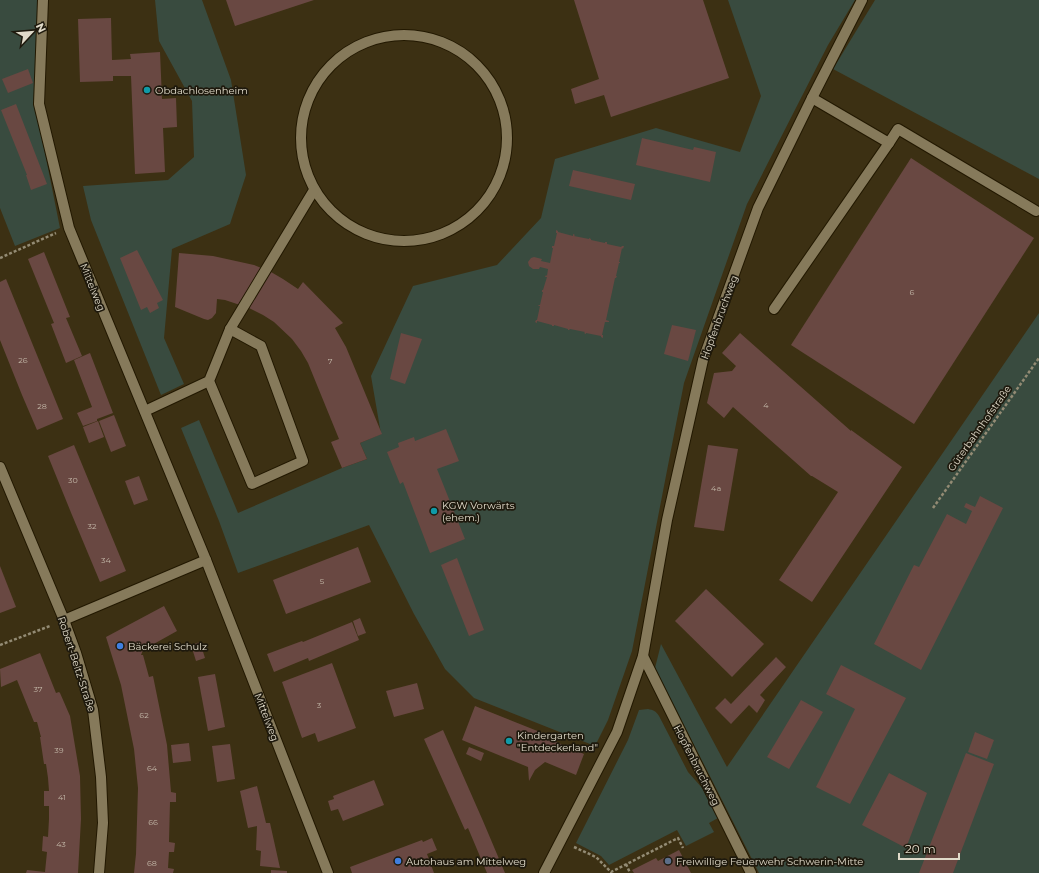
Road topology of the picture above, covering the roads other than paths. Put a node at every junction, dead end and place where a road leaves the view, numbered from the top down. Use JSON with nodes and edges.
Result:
{"nodes":[{"id":1,"x":43,"y":0,"type":"edge"},
{"id":2,"x":862,"y":0,"type":"edge"},
{"id":3,"x":812,"y":98,"type":"junction"},
{"id":4,"x":889,"y":143,"type":"junction"},
{"id":5,"x":314,"y":190,"type":"junction"},
{"id":6,"x":1036,"y":211,"type":"dead end"},
{"id":7,"x":774,"y":309,"type":"dead end"},
{"id":8,"x":230,"y":329,"type":"junction"},
{"id":9,"x":209,"y":381,"type":"junction"},
{"id":10,"x":145,"y":411,"type":"junction"},
{"id":11,"x":0,"y":467,"type":"edge"},
{"id":12,"x":206,"y":560,"type":"junction"},
{"id":13,"x":64,"y":620,"type":"junction"},
{"id":14,"x":643,"y":656,"type":"junction"},
{"id":15,"x":99,"y":873,"type":"edge"},
{"id":16,"x":328,"y":873,"type":"edge"},
{"id":17,"x":544,"y":873,"type":"edge"},
{"id":18,"x":751,"y":873,"type":"edge"}],
"edges":[{"from":1,"to":10,"type":"street","name":"Mittelweg"},
{"from":2,"to":3,"type":"street","name":"Hopfenbruchweg"},
{"from":3,"to":4,"type":"street"},
{"from":3,"to":14,"type":"street","name":"Hopfenbruchweg"},
{"from":4,"to":6,"type":"street"},
{"from":4,"to":7,"type":"street"},
{"from":5,"to":5,"type":"street"},
{"from":5,"to":8,"type":"street"},
{"from":8,"to":9,"type":"street"},
{"from":8,"to":9,"type":"street"},
{"from":9,"to":10,"type":"street"},
{"from":10,"to":12,"type":"street","name":"Mittelweg"},
{"from":11,"to":13,"type":"street","name":"Robert-Beltz-Straße"},
{"from":12,"to":13,"type":"street"},
{"from":12,"to":16,"type":"street","name":"Mittelweg"},
{"from":13,"to":15,"type":"street","name":"Robert-Beltz-Straße"},
{"from":14,"to":17,"type":"street","name":"Hopfenbruchweg"},
{"from":14,"to":18,"type":"street","name":"Hopfenbruchweg"}]}
